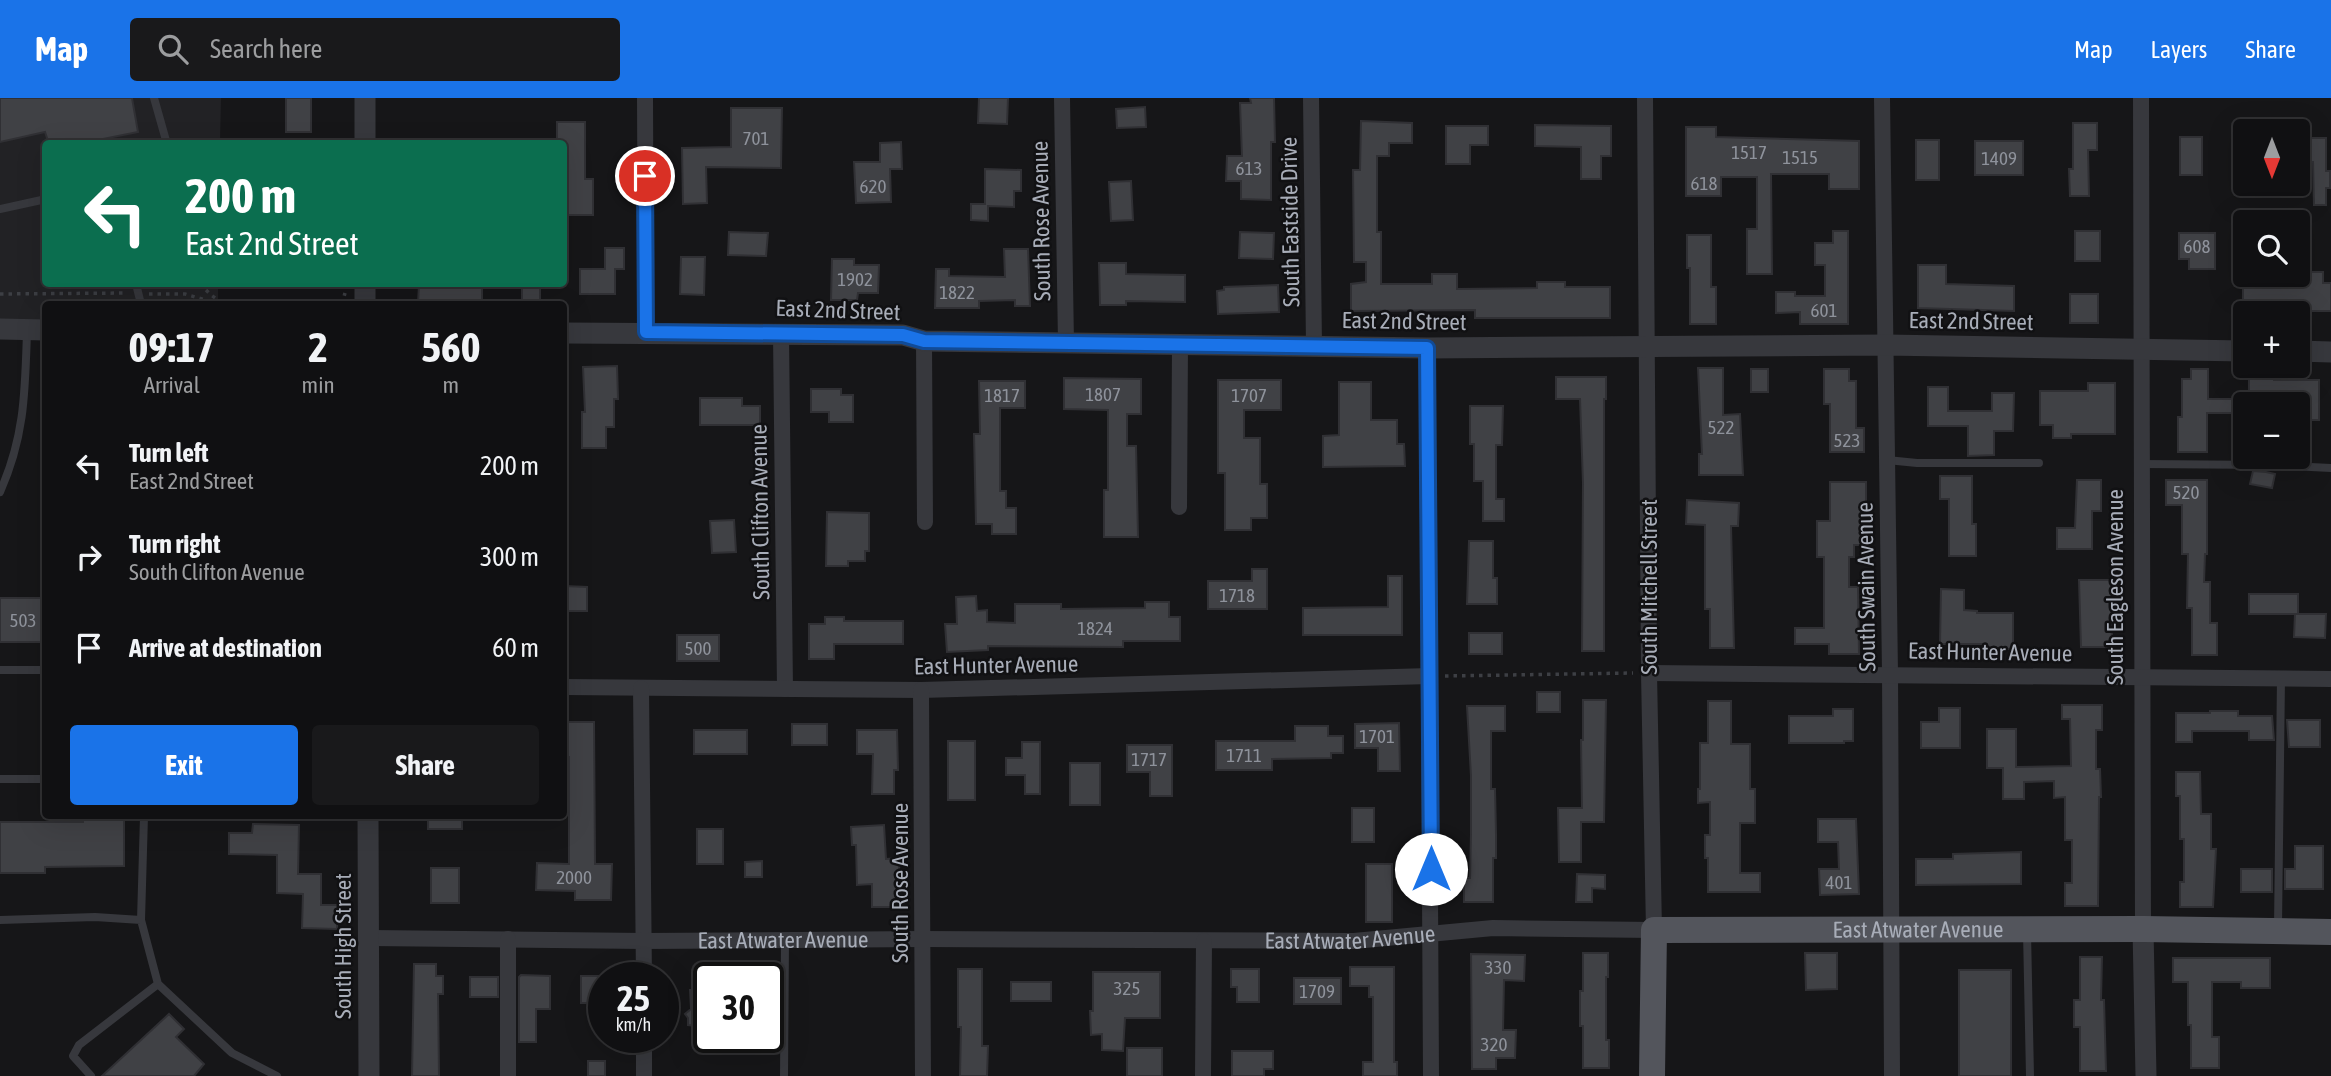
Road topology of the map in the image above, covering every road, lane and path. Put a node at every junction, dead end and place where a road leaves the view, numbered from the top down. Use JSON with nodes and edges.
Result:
{"nodes":[{"id":1,"x":154,"y":98,"type":"edge"},
{"id":2,"x":365,"y":98,"type":"edge"},
{"id":3,"x":645,"y":98,"type":"edge"},
{"id":4,"x":1062,"y":98,"type":"edge"},
{"id":5,"x":1311,"y":98,"type":"edge"},
{"id":6,"x":1645,"y":98,"type":"edge"},
{"id":7,"x":1882,"y":98,"type":"edge"},
{"id":8,"x":2141,"y":98,"type":"edge"},
{"id":9,"x":166,"y":140,"type":"edge"},
{"id":10,"x":365,"y":140,"type":"edge"},
{"id":11,"x":42,"y":200,"type":"edge"},
{"id":12,"x":0,"y":209,"type":"edge"},
{"id":13,"x":137,"y":287,"type":"edge"},
{"id":14,"x":203,"y":287,"type":"edge"},
{"id":15,"x":139,"y":293,"type":"junction"},
{"id":16,"x":0,"y":294,"type":"edge"},
{"id":17,"x":140,"y":301,"type":"edge"},
{"id":18,"x":211,"y":301,"type":"edge"},
{"id":19,"x":218,"y":301,"type":"edge"},
{"id":20,"x":0,"y":329,"type":"edge"},
{"id":21,"x":36,"y":330,"type":"edge"},
{"id":22,"x":646,"y":332,"type":"junction"},
{"id":23,"x":567,"y":333,"type":"edge"},
{"id":24,"x":781,"y":334,"type":"junction"},
{"id":25,"x":924,"y":341,"type":"junction"},
{"id":26,"x":1066,"y":343,"type":"junction"},
{"id":27,"x":1180,"y":344,"type":"junction"},
{"id":28,"x":1886,"y":345,"type":"junction"},
{"id":29,"x":1314,"y":346,"type":"junction"},
{"id":30,"x":1427,"y":348,"type":"junction"},
{"id":31,"x":1647,"y":348,"type":"junction"},
{"id":32,"x":2141,"y":350,"type":"junction"},
{"id":33,"x":2233,"y":351,"type":"edge"},
{"id":34,"x":2310,"y":351,"type":"edge"},
{"id":35,"x":2331,"y":352,"type":"edge"},
{"id":36,"x":1887,"y":460,"type":"junction"},
{"id":37,"x":2039,"y":463,"type":"dead end"},
{"id":38,"x":2141,"y":464,"type":"junction"},
{"id":39,"x":2331,"y":468,"type":"edge"},
{"id":40,"x":0,"y":492,"type":"edge"},
{"id":41,"x":1179,"y":508,"type":"dead end"},
{"id":42,"x":925,"y":522,"type":"dead end"},
{"id":43,"x":0,"y":670,"type":"edge"},
{"id":44,"x":42,"y":670,"type":"edge"},
{"id":45,"x":1649,"y":673,"type":"junction"},
{"id":46,"x":1890,"y":674,"type":"junction"},
{"id":47,"x":1430,"y":676,"type":"junction"},
{"id":48,"x":2141,"y":676,"type":"junction"},
{"id":49,"x":2281,"y":678,"type":"junction"},
{"id":50,"x":2331,"y":679,"type":"edge"},
{"id":51,"x":567,"y":687,"type":"edge"},
{"id":52,"x":640,"y":688,"type":"junction"},
{"id":53,"x":785,"y":689,"type":"junction"},
{"id":54,"x":921,"y":690,"type":"junction"},
{"id":55,"x":0,"y":779,"type":"edge"},
{"id":56,"x":42,"y":779,"type":"edge"},
{"id":57,"x":144,"y":819,"type":"edge"},
{"id":58,"x":368,"y":819,"type":"edge"},
{"id":59,"x":0,"y":919,"type":"edge"},
{"id":60,"x":141,"y":920,"type":"junction"},
{"id":61,"x":1891,"y":929,"type":"junction"},
{"id":62,"x":2026,"y":929,"type":"junction"},
{"id":63,"x":2143,"y":929,"type":"junction"},
{"id":64,"x":1654,"y":930,"type":"junction"},
{"id":65,"x":2278,"y":931,"type":"junction"},
{"id":66,"x":2331,"y":932,"type":"edge"},
{"id":67,"x":1431,"y":933,"type":"junction"},
{"id":68,"x":370,"y":938,"type":"junction"},
{"id":69,"x":508,"y":939,"type":"junction"},
{"id":70,"x":923,"y":939,"type":"junction"},
{"id":71,"x":785,"y":940,"type":"junction"},
{"id":72,"x":1204,"y":940,"type":"junction"},
{"id":73,"x":644,"y":941,"type":"junction"},
{"id":74,"x":644,"y":962,"type":"edge"},
{"id":75,"x":158,"y":984,"type":"junction"},
{"id":76,"x":644,"y":1053,"type":"edge"},
{"id":77,"x":91,"y":1076,"type":"edge"},
{"id":78,"x":277,"y":1076,"type":"edge"},
{"id":79,"x":369,"y":1076,"type":"edge"},
{"id":80,"x":508,"y":1076,"type":"edge"},
{"id":81,"x":644,"y":1076,"type":"edge"},
{"id":82,"x":784,"y":1076,"type":"edge"},
{"id":83,"x":923,"y":1076,"type":"edge"},
{"id":84,"x":1203,"y":1076,"type":"edge"},
{"id":85,"x":1431,"y":1076,"type":"edge"},
{"id":86,"x":1652,"y":1076,"type":"edge"},
{"id":87,"x":1892,"y":1076,"type":"edge"},
{"id":88,"x":2030,"y":1076,"type":"edge"},
{"id":89,"x":2146,"y":1076,"type":"edge"}],
"edges":[{"from":1,"to":9,"type":"lane"},
{"from":2,"to":10,"type":"street"},
{"from":3,"to":22,"type":"street"},
{"from":4,"to":26,"type":"street","name":"South Rose Avenue"},
{"from":5,"to":29,"type":"street","name":"South Eastside Drive"},
{"from":6,"to":31,"type":"street","name":"South Mitchell Street"},
{"from":7,"to":28,"type":"street","name":"South Swain Avenue"},
{"from":8,"to":32,"type":"street","name":"South Eagleson Avenue"},
{"from":11,"to":12,"type":"lane"},
{"from":13,"to":15,"type":"lane"},
{"from":14,"to":19,"type":"path"},
{"from":15,"to":16,"type":"path"},
{"from":15,"to":17,"type":"lane"},
{"from":15,"to":18,"type":"path"},
{"from":20,"to":21,"type":"street"},
{"from":21,"to":40,"type":"lane"},
{"from":22,"to":23,"type":"street","name":"East 2nd Street"},
{"from":22,"to":24,"type":"street","name":"East 2nd Street"},
{"from":24,"to":25,"type":"street","name":"East 2nd Street"},
{"from":24,"to":53,"type":"street","name":"South Clifton Avenue"},
{"from":25,"to":26,"type":"street","name":"East 2nd Street"},
{"from":25,"to":42,"type":"street"},
{"from":26,"to":27,"type":"street","name":"East 2nd Street"},
{"from":27,"to":29,"type":"street","name":"East 2nd Street"},
{"from":27,"to":41,"type":"street"},
{"from":28,"to":31,"type":"street","name":"East 2nd Street"},
{"from":28,"to":32,"type":"street","name":"East 2nd Street"},
{"from":28,"to":36,"type":"street","name":"South Swain Avenue"},
{"from":29,"to":30,"type":"street","name":"East 2nd Street"},
{"from":30,"to":31,"type":"street","name":"East 2nd Street"},
{"from":30,"to":47,"type":"street"},
{"from":31,"to":45,"type":"street","name":"South Mitchell Street"},
{"from":32,"to":33,"type":"street","name":"East 2nd Street"},
{"from":32,"to":38,"type":"street","name":"South Eagleson Avenue"},
{"from":34,"to":35,"type":"street"},
{"from":36,"to":37,"type":"lane"},
{"from":36,"to":46,"type":"street","name":"South Swain Avenue"},
{"from":38,"to":39,"type":"lane"},
{"from":38,"to":48,"type":"street","name":"South Eagleson Avenue"},
{"from":43,"to":44,"type":"lane"},
{"from":45,"to":46,"type":"street","name":"East Hunter Avenue"},
{"from":45,"to":47,"type":"path"},
{"from":45,"to":64,"type":"street","name":"South Mitchell Street"},
{"from":46,"to":48,"type":"street","name":"East Hunter Avenue"},
{"from":46,"to":61,"type":"street","name":"South Swain Avenue"},
{"from":47,"to":54,"type":"street","name":"East Hunter Avenue"},
{"from":47,"to":67,"type":"street"},
{"from":48,"to":49,"type":"street","name":"East Hunter Avenue"},
{"from":48,"to":63,"type":"street","name":"South Eagleson Avenue"},
{"from":49,"to":50,"type":"street","name":"East Hunter Avenue"},
{"from":49,"to":65,"type":"lane"},
{"from":51,"to":52,"type":"street","name":"East Hunter Avenue"},
{"from":52,"to":53,"type":"street","name":"East Hunter Avenue"},
{"from":52,"to":73,"type":"street"},
{"from":53,"to":54,"type":"street","name":"East Hunter Avenue"},
{"from":54,"to":70,"type":"street","name":"South Rose Avenue"},
{"from":55,"to":56,"type":"lane"},
{"from":57,"to":60,"type":"lane"},
{"from":58,"to":68,"type":"street","name":"South High Street"},
{"from":59,"to":60,"type":"lane"},
{"from":60,"to":75,"type":"lane"},
{"from":61,"to":62,"type":"main road","name":"East Atwater Avenue"},
{"from":61,"to":64,"type":"main road","name":"East Atwater Avenue"},
{"from":61,"to":87,"type":"street","name":"South Swain Avenue"},
{"from":62,"to":63,"type":"main road","name":"East Atwater Avenue"},
{"from":62,"to":88,"type":"lane"},
{"from":63,"to":65,"type":"main road","name":"East Atwater Avenue"},
{"from":63,"to":89,"type":"street","name":"South Eagleson Avenue"},
{"from":64,"to":67,"type":"street","name":"East Atwater Avenue"},
{"from":64,"to":86,"type":"main road","name":"South Mitchell Street"},
{"from":65,"to":66,"type":"main road","name":"East Atwater Avenue"},
{"from":67,"to":72,"type":"street","name":"East Atwater Avenue"},
{"from":67,"to":85,"type":"street"},
{"from":68,"to":69,"type":"street","name":"East Atwater Avenue"},
{"from":68,"to":79,"type":"street","name":"South High Street"},
{"from":69,"to":73,"type":"street","name":"East Atwater Avenue"},
{"from":69,"to":80,"type":"street"},
{"from":70,"to":71,"type":"street","name":"East Atwater Avenue"},
{"from":70,"to":72,"type":"street","name":"East Atwater Avenue"},
{"from":70,"to":83,"type":"street","name":"South Rose Avenue"},
{"from":71,"to":73,"type":"street","name":"East Atwater Avenue"},
{"from":71,"to":82,"type":"lane"},
{"from":72,"to":84,"type":"street"},
{"from":73,"to":74,"type":"street"},
{"from":75,"to":77,"type":"lane"},
{"from":75,"to":78,"type":"lane"},
{"from":76,"to":81,"type":"street"}]}
